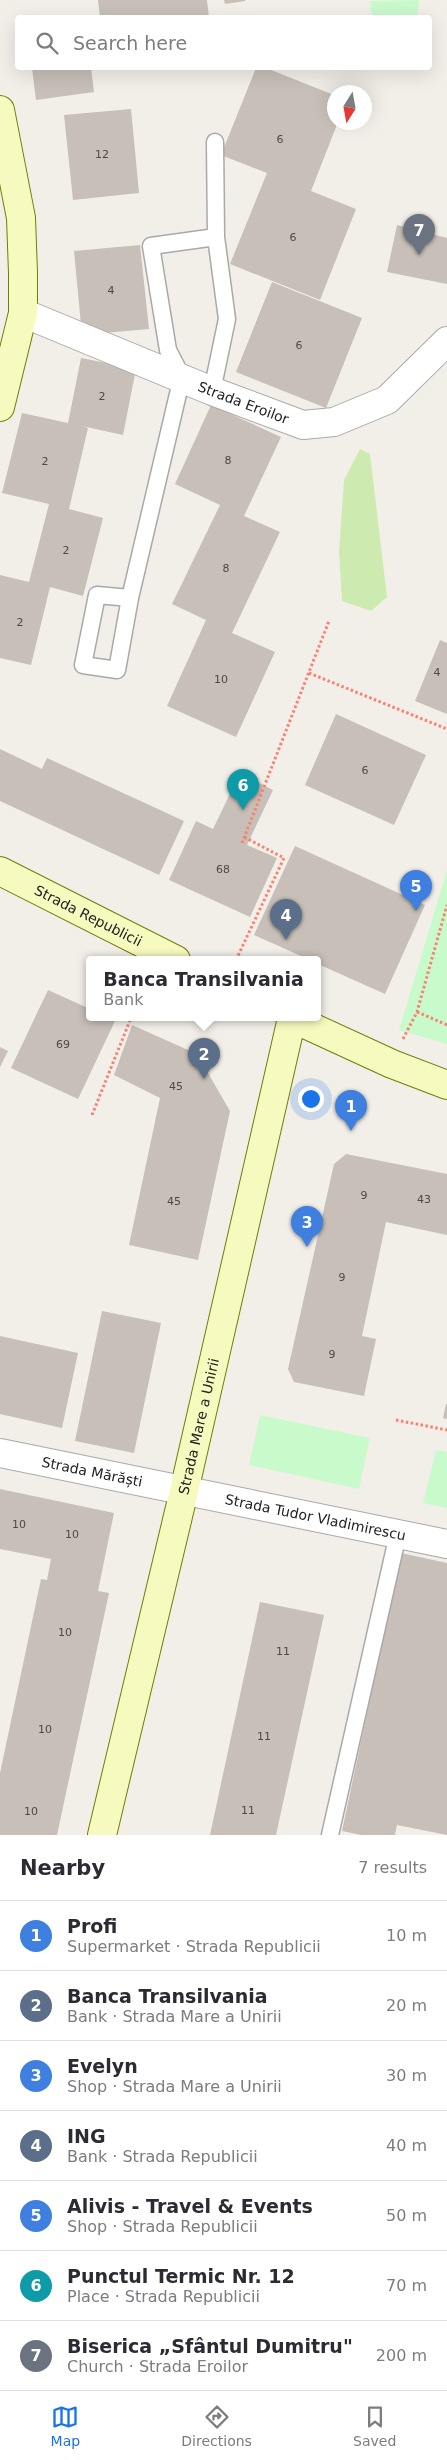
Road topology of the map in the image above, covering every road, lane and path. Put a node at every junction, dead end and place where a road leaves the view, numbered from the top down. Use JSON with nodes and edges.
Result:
{"nodes":[{"id":1,"x":0,"y":110,"type":"edge"},
{"id":2,"x":216,"y":142,"type":"dead end"},
{"id":3,"x":216,"y":237,"type":"junction"},
{"id":4,"x":23,"y":313,"type":"junction"},
{"id":5,"x":447,"y":340,"type":"edge"},
{"id":6,"x":182,"y":377,"type":"junction"},
{"id":7,"x":212,"y":391,"type":"junction"},
{"id":8,"x":0,"y":407,"type":"edge"},
{"id":9,"x":130,"y":598,"type":"junction"},
{"id":10,"x":330,"y":621,"type":"dead end"},
{"id":11,"x":309,"y":673,"type":"junction"},
{"id":12,"x":447,"y":729,"type":"edge"},
{"id":13,"x":244,"y":837,"type":"junction"},
{"id":14,"x":242,"y":843,"type":"dead end"},
{"id":15,"x":0,"y":872,"type":"edge"},
{"id":16,"x":447,"y":905,"type":"edge"},
{"id":17,"x":168,"y":956,"type":"edge"},
{"id":18,"x":238,"y":956,"type":"edge"},
{"id":19,"x":417,"y":1012,"type":"junction"},
{"id":20,"x":130,"y":1021,"type":"edge"},
{"id":21,"x":291,"y":1021,"type":"edge"},
{"id":22,"x":299,"y":1021,"type":"edge"},
{"id":23,"x":447,"y":1025,"type":"edge"},
{"id":24,"x":392,"y":1064,"type":"junction"},
{"id":25,"x":447,"y":1085,"type":"edge"},
{"id":26,"x":92,"y":1115,"type":"dead end"},
{"id":27,"x":396,"y":1420,"type":"dead end"},
{"id":28,"x":447,"y":1430,"type":"edge"},
{"id":29,"x":0,"y":1452,"type":"edge"},
{"id":30,"x":184,"y":1491,"type":"junction"},
{"id":31,"x":398,"y":1534,"type":"junction"},
{"id":32,"x":447,"y":1544,"type":"edge"},
{"id":33,"x":102,"y":1835,"type":"edge"},
{"id":34,"x":330,"y":1835,"type":"edge"}],
"edges":[{"from":1,"to":4,"type":"main road"},
{"from":2,"to":3,"type":"lane"},
{"from":3,"to":6,"type":"lane"},
{"from":3,"to":7,"type":"lane"},
{"from":4,"to":6,"type":"street","name":"Strada Eroilor"},
{"from":4,"to":8,"type":"main road"},
{"from":5,"to":7,"type":"street","name":"Strada Eroilor"},
{"from":6,"to":7,"type":"street","name":"Strada Eroilor"},
{"from":6,"to":9,"type":"lane"},
{"from":9,"to":9,"type":"lane"},
{"from":10,"to":11,"type":"path"},
{"from":11,"to":12,"type":"path"},
{"from":11,"to":13,"type":"path"},
{"from":13,"to":14,"type":"path"},
{"from":13,"to":18,"type":"path"},
{"from":15,"to":17,"type":"main road","name":"Strada Republicii"},
{"from":16,"to":19,"type":"path"},
{"from":19,"to":23,"type":"path"},
{"from":19,"to":24,"type":"path"},
{"from":20,"to":26,"type":"path"},
{"from":21,"to":30,"type":"main road","name":"Strada Mare a Unirii"},
{"from":22,"to":24,"type":"main road"},
{"from":24,"to":25,"type":"main road"},
{"from":27,"to":28,"type":"path"},
{"from":29,"to":30,"type":"street","name":"Strada Mărăști"},
{"from":30,"to":31,"type":"street","name":"Strada Tudor Vladimirescu"},
{"from":30,"to":33,"type":"main road","name":"Strada Mare a Unirii"},
{"from":31,"to":32,"type":"street","name":"Strada Tudor Vladimirescu"},
{"from":31,"to":34,"type":"lane"}]}
